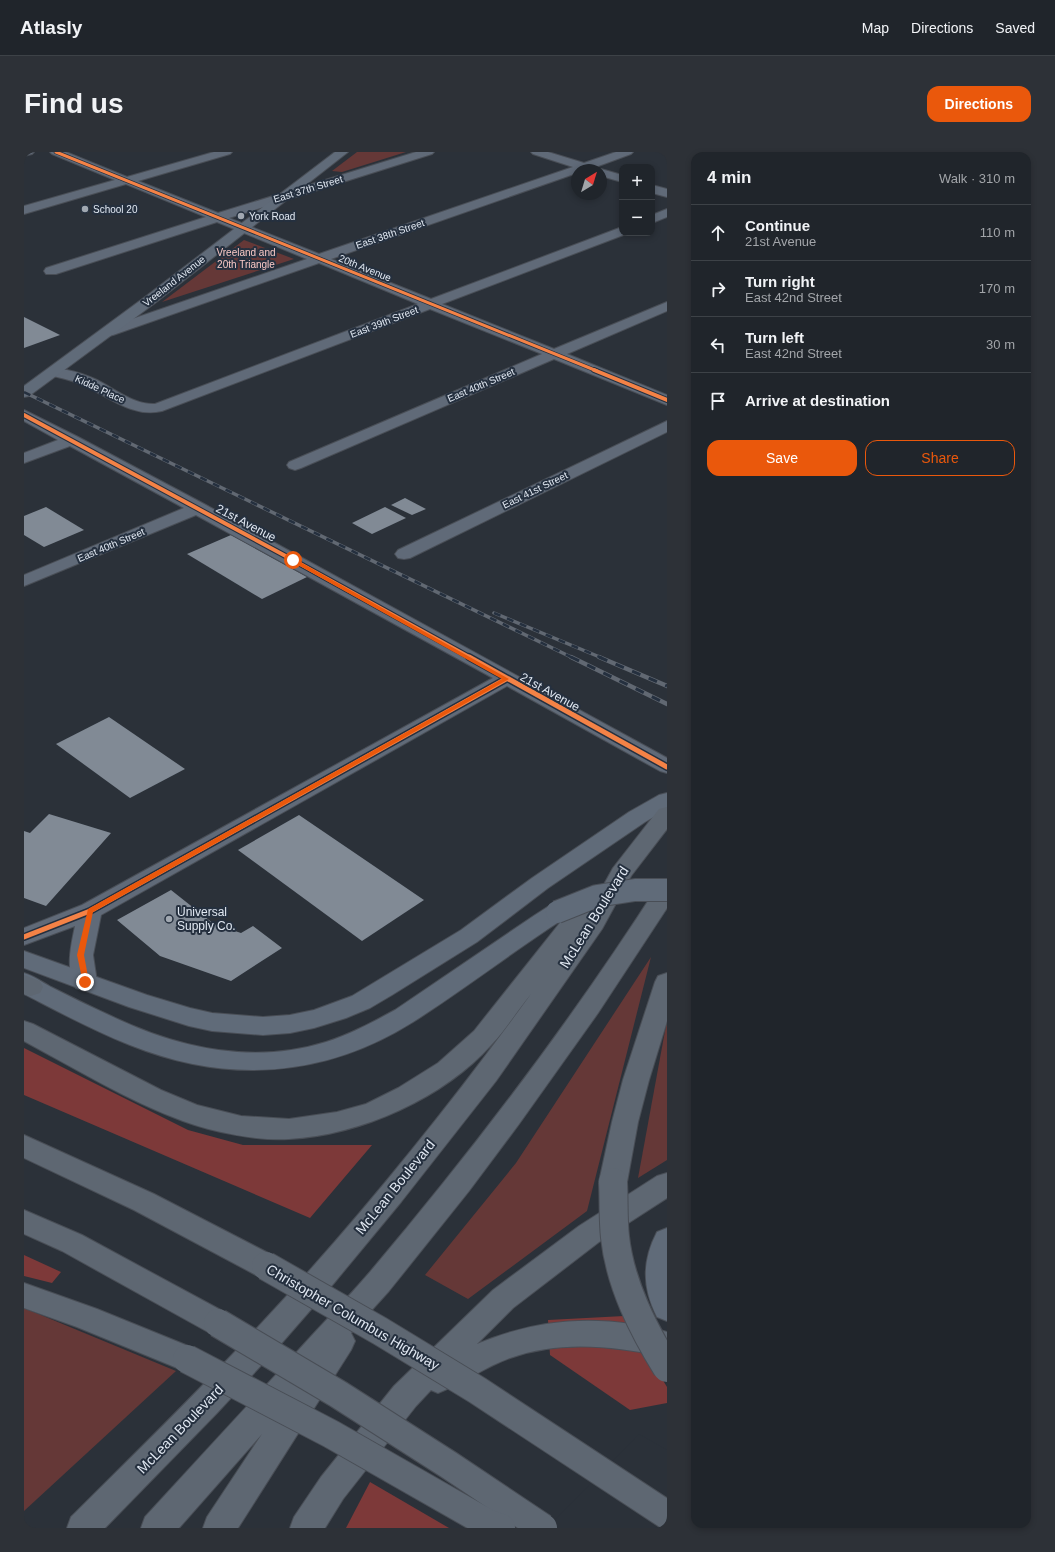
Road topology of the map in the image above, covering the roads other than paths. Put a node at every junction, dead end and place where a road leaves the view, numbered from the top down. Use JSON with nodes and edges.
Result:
{"nodes":[{"id":1,"x":28,"y":152,"type":"edge"},
{"id":2,"x":56,"y":152,"type":"edge"},
{"id":3,"x":226,"y":152,"type":"edge"},
{"id":4,"x":342,"y":152,"type":"edge"},
{"id":5,"x":428,"y":152,"type":"edge"},
{"id":6,"x":537,"y":152,"type":"edge"},
{"id":7,"x":627,"y":152,"type":"edge"},
{"id":8,"x":24,"y":153,"type":"edge"},
{"id":9,"x":576,"y":164,"type":"edge"},
{"id":10,"x":598,"y":164,"type":"edge"},
{"id":11,"x":571,"y":174,"type":"edge"},
{"id":12,"x":607,"y":174,"type":"edge"},
{"id":13,"x":619,"y":178,"type":"edge"},
{"id":14,"x":126,"y":181,"type":"junction"},
{"id":15,"x":655,"y":190,"type":"edge"},
{"id":16,"x":667,"y":193,"type":"edge"},
{"id":17,"x":283,"y":197,"type":"junction"},
{"id":18,"x":24,"y":210,"type":"edge"},
{"id":19,"x":667,"y":213,"type":"edge"},
{"id":20,"x":218,"y":218,"type":"junction"},
{"id":21,"x":655,"y":218,"type":"edge"},
{"id":22,"x":243,"y":228,"type":"junction"},
{"id":23,"x":619,"y":232,"type":"edge"},
{"id":24,"x":318,"y":258,"type":"junction"},
{"id":25,"x":51,"y":271,"type":"dead end"},
{"id":26,"x":430,"y":304,"type":"junction"},
{"id":27,"x":667,"y":306,"type":"edge"},
{"id":28,"x":108,"y":332,"type":"junction"},
{"id":29,"x":554,"y":354,"type":"junction"},
{"id":30,"x":54,"y":372,"type":"junction"},
{"id":31,"x":24,"y":393,"type":"edge"},
{"id":32,"x":667,"y":400,"type":"edge"},
{"id":33,"x":146,"y":409,"type":"joint"},
{"id":34,"x":24,"y":415,"type":"edge"},
{"id":35,"x":667,"y":426,"type":"edge"},
{"id":36,"x":72,"y":440,"type":"junction"},
{"id":37,"x":24,"y":458,"type":"edge"},
{"id":38,"x":295,"y":465,"type":"dead end"},
{"id":39,"x":198,"y":508,"type":"junction"},
{"id":40,"x":404,"y":554,"type":"dead end"},
{"id":41,"x":24,"y":581,"type":"edge"},
{"id":42,"x":506,"y":679,"type":"junction"},
{"id":43,"x":667,"y":767,"type":"edge"},
{"id":44,"x":667,"y":800,"type":"edge"},
{"id":45,"x":667,"y":814,"type":"edge"},
{"id":46,"x":621,"y":873,"type":"junction"},
{"id":47,"x":667,"y":890,"type":"edge"},
{"id":48,"x":90,"y":911,"type":"junction"},
{"id":49,"x":24,"y":937,"type":"edge"},
{"id":50,"x":24,"y":958,"type":"edge"},
{"id":51,"x":85,"y":982,"type":"junction"},
{"id":52,"x":667,"y":982,"type":"edge"},
{"id":53,"x":26,"y":984,"type":"edge"},
{"id":54,"x":24,"y":1030,"type":"edge"},
{"id":55,"x":24,"y":1146,"type":"edge"},
{"id":56,"x":667,"y":1184,"type":"edge"},
{"id":57,"x":24,"y":1221,"type":"edge"},
{"id":58,"x":667,"y":1240,"type":"edge"},
{"id":59,"x":379,"y":1282,"type":"junction"},
{"id":60,"x":24,"y":1295,"type":"edge"},
{"id":61,"x":667,"y":1308,"type":"edge"},
{"id":62,"x":667,"y":1344,"type":"edge"},
{"id":63,"x":667,"y":1368,"type":"edge"},
{"id":64,"x":405,"y":1396,"type":"junction"},
{"id":65,"x":667,"y":1515,"type":"edge"},
{"id":66,"x":82,"y":1528,"type":"edge"},
{"id":67,"x":156,"y":1528,"type":"edge"},
{"id":68,"x":219,"y":1528,"type":"edge"},
{"id":69,"x":306,"y":1528,"type":"edge"},
{"id":70,"x":501,"y":1528,"type":"edge"},
{"id":71,"x":543,"y":1528,"type":"edge"}],
"edges":[{"from":1,"to":8,"type":"street"},
{"from":2,"to":14,"type":"street","name":"20th Avenue"},
{"from":3,"to":14,"type":"street"},
{"from":4,"to":17,"type":"main road","name":"Vreeland Avenue"},
{"from":5,"to":17,"type":"street","name":"East 37th Street"},
{"from":6,"to":9,"type":"street"},
{"from":7,"to":10,"type":"street","name":"East 38th Street"},
{"from":11,"to":24,"type":"street","name":"East 38th Street"},
{"from":12,"to":13,"type":"street"},
{"from":14,"to":18,"type":"street"},
{"from":14,"to":20,"type":"street","name":"20th Avenue"},
{"from":15,"to":16,"type":"street"},
{"from":17,"to":20,"type":"street","name":"East 37th Street"},
{"from":17,"to":22,"type":"main road","name":"Vreeland Avenue"},
{"from":19,"to":21,"type":"street"},
{"from":20,"to":22,"type":"street","name":"20th Avenue"},
{"from":20,"to":25,"type":"street","name":"East 37th Street"},
{"from":22,"to":24,"type":"street","name":"20th Avenue"},
{"from":22,"to":28,"type":"main road","name":"Vreeland Avenue"},
{"from":23,"to":26,"type":"street","name":"East 39th Street"},
{"from":24,"to":26,"type":"street","name":"20th Avenue"},
{"from":24,"to":28,"type":"street","name":"East 38th Street"},
{"from":26,"to":29,"type":"street","name":"20th Avenue"},
{"from":26,"to":33,"type":"street","name":"East 39th Street"},
{"from":27,"to":29,"type":"street","name":"East 40th Street"},
{"from":28,"to":30,"type":"main road","name":"Vreeland Avenue"},
{"from":29,"to":32,"type":"street","name":"20th Avenue"},
{"from":29,"to":38,"type":"street","name":"East 40th Street"},
{"from":30,"to":31,"type":"main road","name":"Vreeland Avenue"},
{"from":30,"to":33,"type":"street","name":"Kidde Place"},
{"from":34,"to":36,"type":"street","name":"21st Avenue"},
{"from":35,"to":40,"type":"street","name":"East 41st Street"},
{"from":36,"to":37,"type":"street"},
{"from":36,"to":39,"type":"street","name":"21st Avenue"},
{"from":39,"to":41,"type":"street","name":"East 40th Street"},
{"from":39,"to":42,"type":"street","name":"21st Avenue"},
{"from":42,"to":43,"type":"street","name":"21st Avenue"},
{"from":42,"to":48,"type":"street"},
{"from":44,"to":51,"type":"main road"},
{"from":45,"to":46,"type":"highway","name":"McLean Boulevard"},
{"from":46,"to":54,"type":"highway"},
{"from":46,"to":66,"type":"highway","name":"McLean Boulevard"},
{"from":47,"to":53,"type":"main road","bridge":true},
{"from":47,"to":59,"type":"highway"},
{"from":48,"to":49,"type":"street"},
{"from":48,"to":51,"type":"street"},
{"from":50,"to":51,"type":"main road"},
{"from":52,"to":63,"type":"highway","bridge":true},
{"from":55,"to":65,"type":"highway","name":"Christopher Columbus Highway","bridge":true},
{"from":56,"to":64,"type":"highway"},
{"from":57,"to":71,"type":"highway","bridge":true},
{"from":58,"to":61,"type":"main road"},
{"from":59,"to":67,"type":"highway"},
{"from":59,"to":68,"type":"highway"},
{"from":60,"to":70,"type":"highway","bridge":true},
{"from":62,"to":64,"type":"highway"},
{"from":64,"to":69,"type":"highway"}]}
